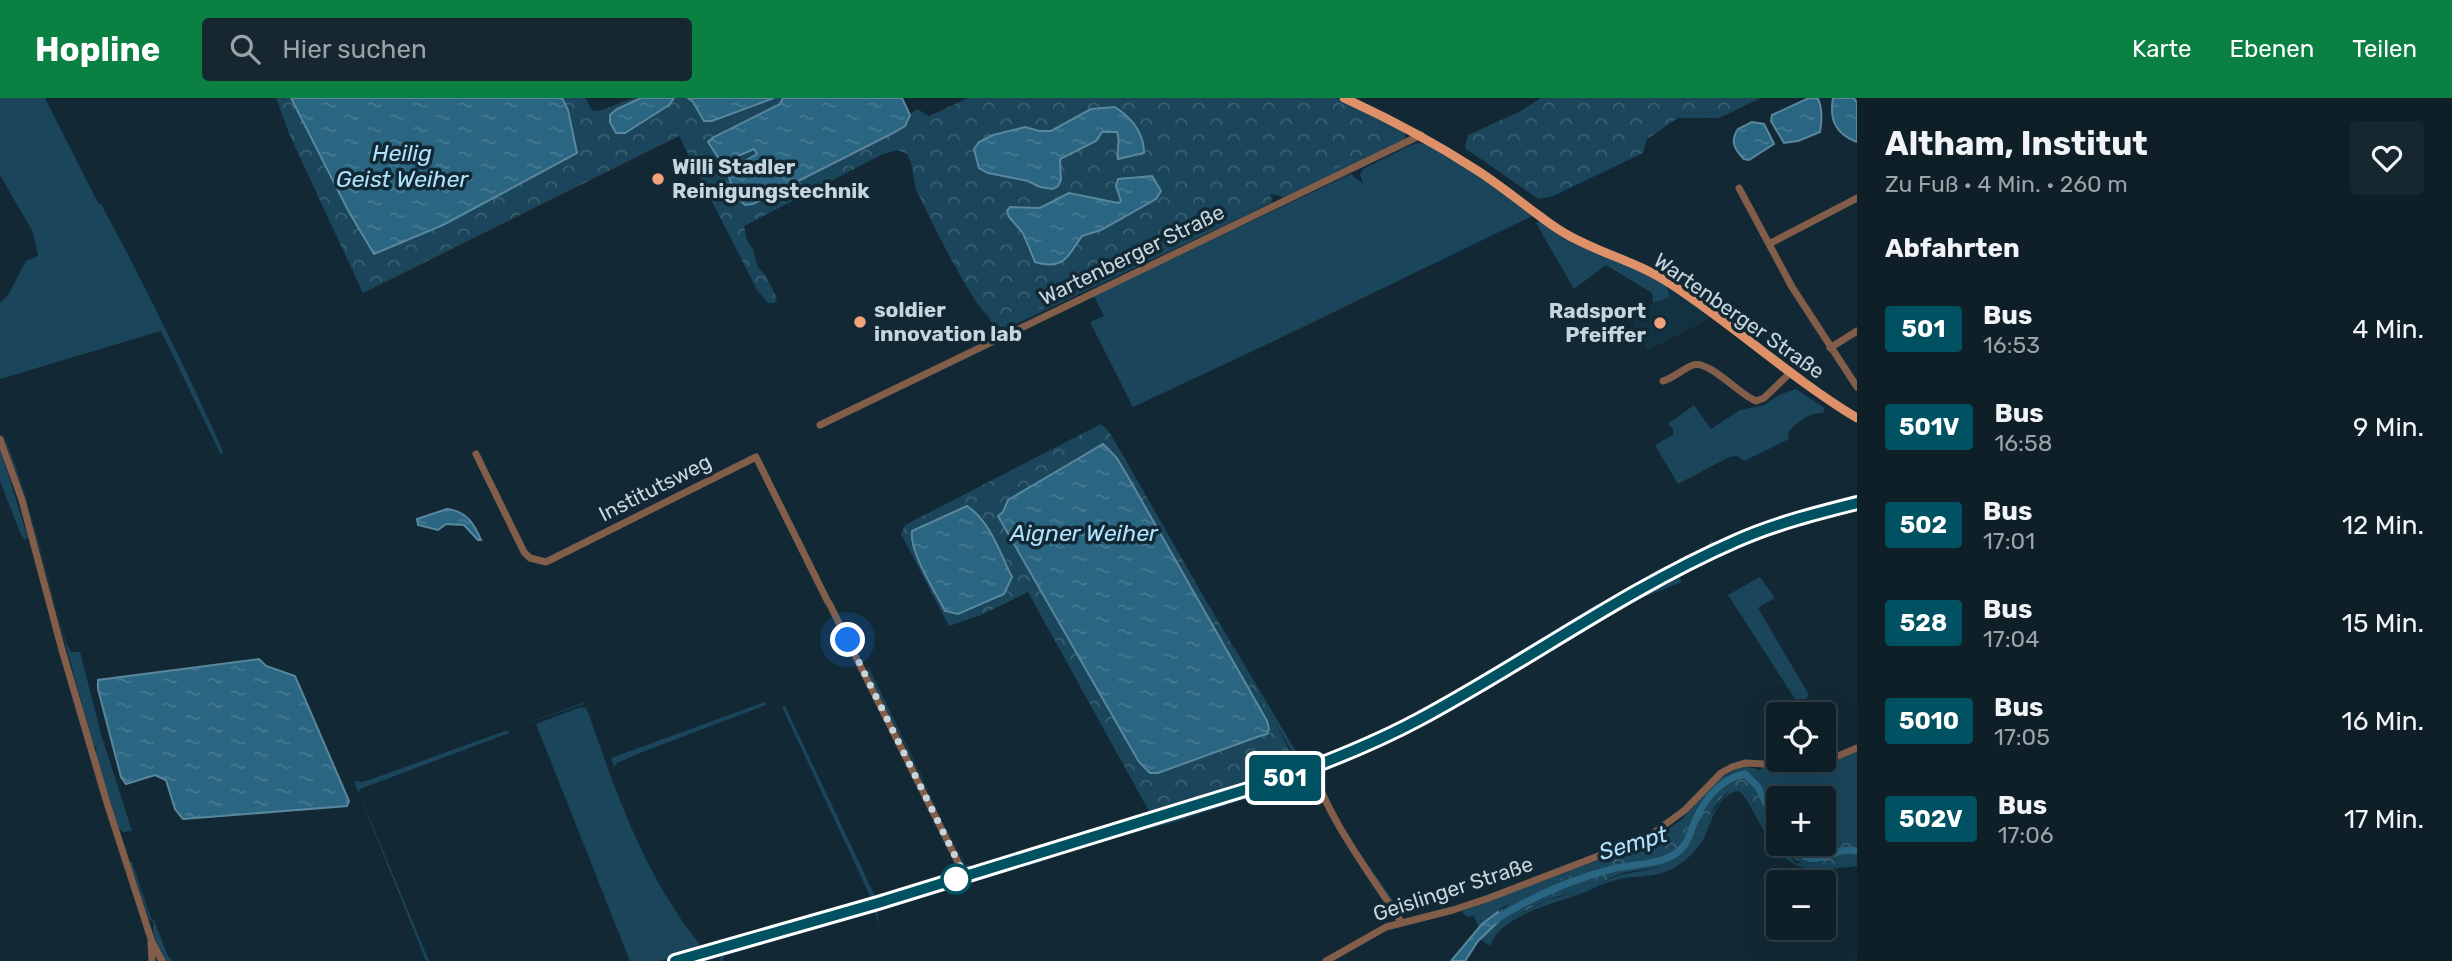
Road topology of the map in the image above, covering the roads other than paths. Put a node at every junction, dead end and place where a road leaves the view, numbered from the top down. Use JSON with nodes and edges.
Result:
{"nodes":[{"id":1,"x":1344,"y":98,"type":"edge"},
{"id":2,"x":1421,"y":135,"type":"junction"},
{"id":3,"x":1739,"y":188,"type":"dead end"},
{"id":4,"x":1857,"y":198,"type":"edge"},
{"id":5,"x":1769,"y":244,"type":"junction"},
{"id":6,"x":1857,"y":331,"type":"edge"},
{"id":7,"x":1830,"y":348,"type":"junction"},
{"id":8,"x":1791,"y":372,"type":"junction"},
{"id":9,"x":1663,"y":381,"type":"dead end"},
{"id":10,"x":1857,"y":387,"type":"edge"},
{"id":11,"x":1857,"y":418,"type":"edge"},
{"id":12,"x":820,"y":425,"type":"dead end"},
{"id":13,"x":0,"y":439,"type":"edge"},
{"id":14,"x":476,"y":454,"type":"dead end"},
{"id":15,"x":1857,"y":503,"type":"edge"},
{"id":16,"x":1857,"y":748,"type":"edge"},
{"id":17,"x":1313,"y":767,"type":"junction"},
{"id":18,"x":965,"y":876,"type":"junction"},
{"id":19,"x":1401,"y":922,"type":"junction"},
{"id":20,"x":152,"y":942,"type":"junction"},
{"id":21,"x":152,"y":961,"type":"edge"},
{"id":22,"x":162,"y":961,"type":"edge"},
{"id":23,"x":675,"y":961,"type":"edge"},
{"id":24,"x":1326,"y":961,"type":"edge"}],
"edges":[{"from":1,"to":2,"type":"main road","name":"Wartenberger Straße"},
{"from":2,"to":8,"type":"main road","name":"Wartenberger Straße"},
{"from":2,"to":12,"type":"street","name":"Wartenberger Straße"},
{"from":3,"to":5,"type":"street"},
{"from":4,"to":5,"type":"street"},
{"from":5,"to":7,"type":"street"},
{"from":6,"to":7,"type":"street"},
{"from":7,"to":10,"type":"street"},
{"from":8,"to":9,"type":"street"},
{"from":8,"to":11,"type":"main road","name":"Wartenberger Straße"},
{"from":13,"to":20,"type":"street"},
{"from":14,"to":18,"type":"street","name":"Institutsweg"},
{"from":15,"to":17,"type":"main road"},
{"from":16,"to":19,"type":"street","name":"Geislinger Straße"},
{"from":17,"to":18,"type":"main road"},
{"from":17,"to":19,"type":"street"},
{"from":18,"to":23,"type":"main road"},
{"from":19,"to":24,"type":"street","name":"Geislinger Straße"},
{"from":20,"to":21,"type":"street"},
{"from":20,"to":22,"type":"street"}]}
